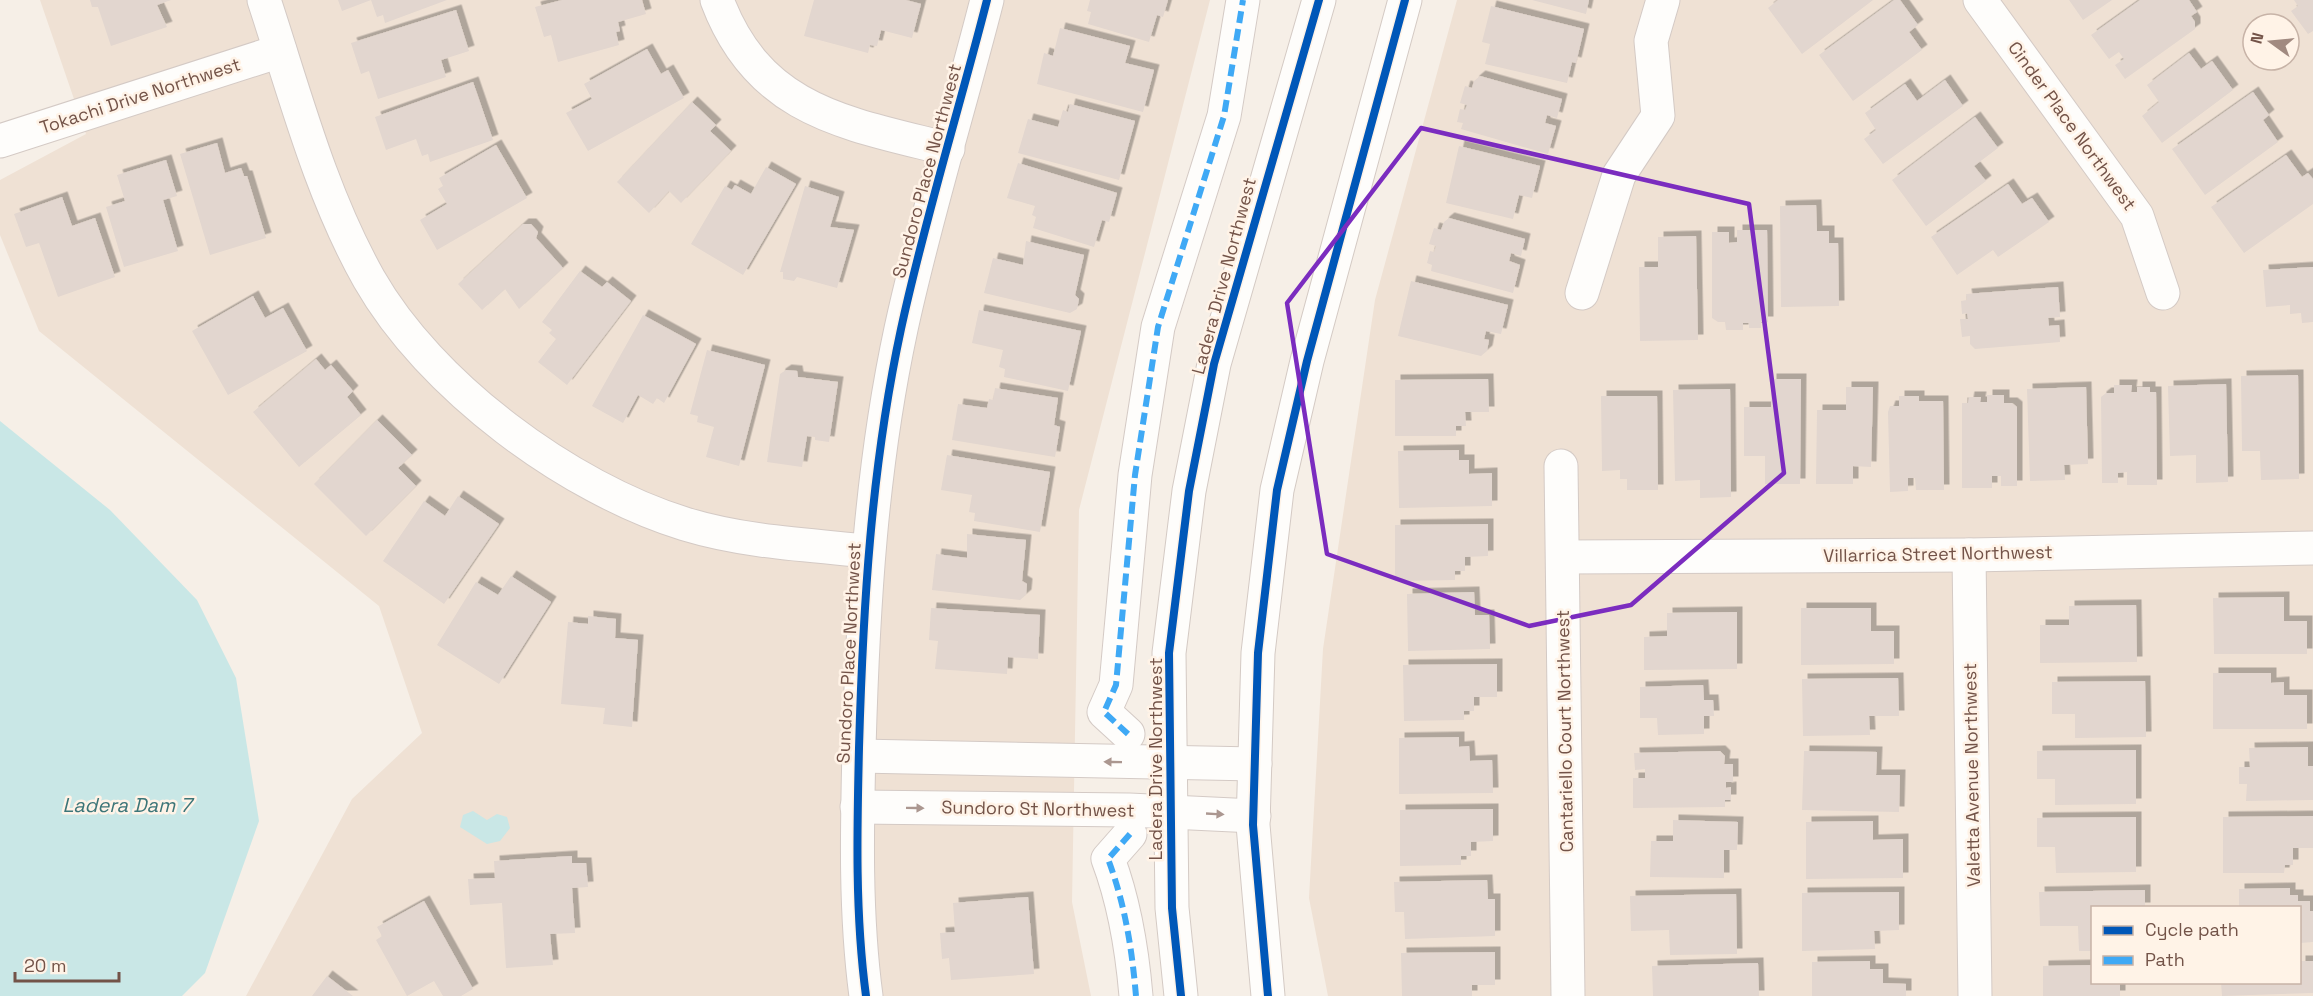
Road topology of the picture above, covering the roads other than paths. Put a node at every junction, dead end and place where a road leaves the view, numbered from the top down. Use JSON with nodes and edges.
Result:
{"nodes":[{"id":1,"x":264,"y":0,"type":"edge"},
{"id":2,"x":717,"y":0,"type":"edge"},
{"id":3,"x":987,"y":0,"type":"edge"},
{"id":4,"x":1243,"y":0,"type":"edge"},
{"id":5,"x":1319,"y":0,"type":"edge"},
{"id":6,"x":1405,"y":0,"type":"edge"},
{"id":7,"x":1663,"y":0,"type":"edge"},
{"id":8,"x":1980,"y":0,"type":"edge"},
{"id":9,"x":280,"y":51,"type":"junction"},
{"id":10,"x":0,"y":141,"type":"edge"},
{"id":11,"x":948,"y":149,"type":"junction"},
{"id":12,"x":1582,"y":293,"type":"dead end"},
{"id":13,"x":2163,"y":293,"type":"dead end"},
{"id":14,"x":1561,"y":466,"type":"dead end"},
{"id":15,"x":2313,"y":548,"type":"edge"},
{"id":16,"x":868,"y":550,"type":"junction"},
{"id":17,"x":1969,"y":555,"type":"junction"},
{"id":18,"x":1563,"y":557,"type":"junction"},
{"id":19,"x":1128,"y":734,"type":"dead end"},
{"id":20,"x":859,"y":756,"type":"junction"},
{"id":21,"x":1170,"y":763,"type":"junction"},
{"id":22,"x":1256,"y":764,"type":"junction"},
{"id":23,"x":857,"y":807,"type":"junction"},
{"id":24,"x":1171,"y":812,"type":"junction"},
{"id":25,"x":1254,"y":816,"type":"junction"},
{"id":26,"x":1130,"y":834,"type":"dead end"},
{"id":27,"x":866,"y":996,"type":"edge"},
{"id":28,"x":1137,"y":996,"type":"edge"},
{"id":29,"x":1181,"y":996,"type":"edge"},
{"id":30,"x":1268,"y":996,"type":"edge"},
{"id":31,"x":1568,"y":996,"type":"edge"},
{"id":32,"x":1975,"y":996,"type":"edge"}],
"edges":[{"from":1,"to":9,"type":"street"},
{"from":2,"to":11,"type":"street"},
{"from":3,"to":11,"type":"street","name":"Sundoro Place Northwest"},
{"from":4,"to":19,"type":"street"},
{"from":5,"to":21,"type":"street","name":"Ladera Drive Northwest"},
{"from":6,"to":22,"type":"street"},
{"from":7,"to":12,"type":"street"},
{"from":8,"to":13,"type":"street","name":"Cinder Place Northwest"},
{"from":9,"to":10,"type":"street","name":"Tokachi Drive Northwest"},
{"from":9,"to":16,"type":"street"},
{"from":11,"to":16,"type":"street","name":"Sundoro Place Northwest"},
{"from":14,"to":18,"type":"street","name":"Cantariello Court Northwest"},
{"from":15,"to":17,"type":"street","name":"Villarrica Street Northwest"},
{"from":16,"to":20,"type":"street","name":"Sundoro Place Northwest"},
{"from":17,"to":18,"type":"street","name":"Villarrica Street Northwest"},
{"from":17,"to":32,"type":"street","name":"Valetta Avenue Northwest"},
{"from":18,"to":31,"type":"street","name":"Cantariello Court Northwest"},
{"from":21,"to":20,"type":"street","one_way":true},
{"from":20,"to":23,"type":"street","name":"Sundoro Place Northwest"},
{"from":21,"to":22,"type":"street"},
{"from":21,"to":24,"type":"street","name":"Ladera Drive Northwest"},
{"from":22,"to":25,"type":"street"},
{"from":23,"to":24,"type":"street","name":"Sundoro St Northwest","one_way":true},
{"from":23,"to":27,"type":"street","name":"Sundoro Place Northwest"},
{"from":24,"to":25,"type":"street","name":"Sundoro St Northwest","one_way":true},
{"from":24,"to":29,"type":"street","name":"Ladera Drive Northwest"},
{"from":25,"to":30,"type":"street"},
{"from":26,"to":28,"type":"street"}]}
